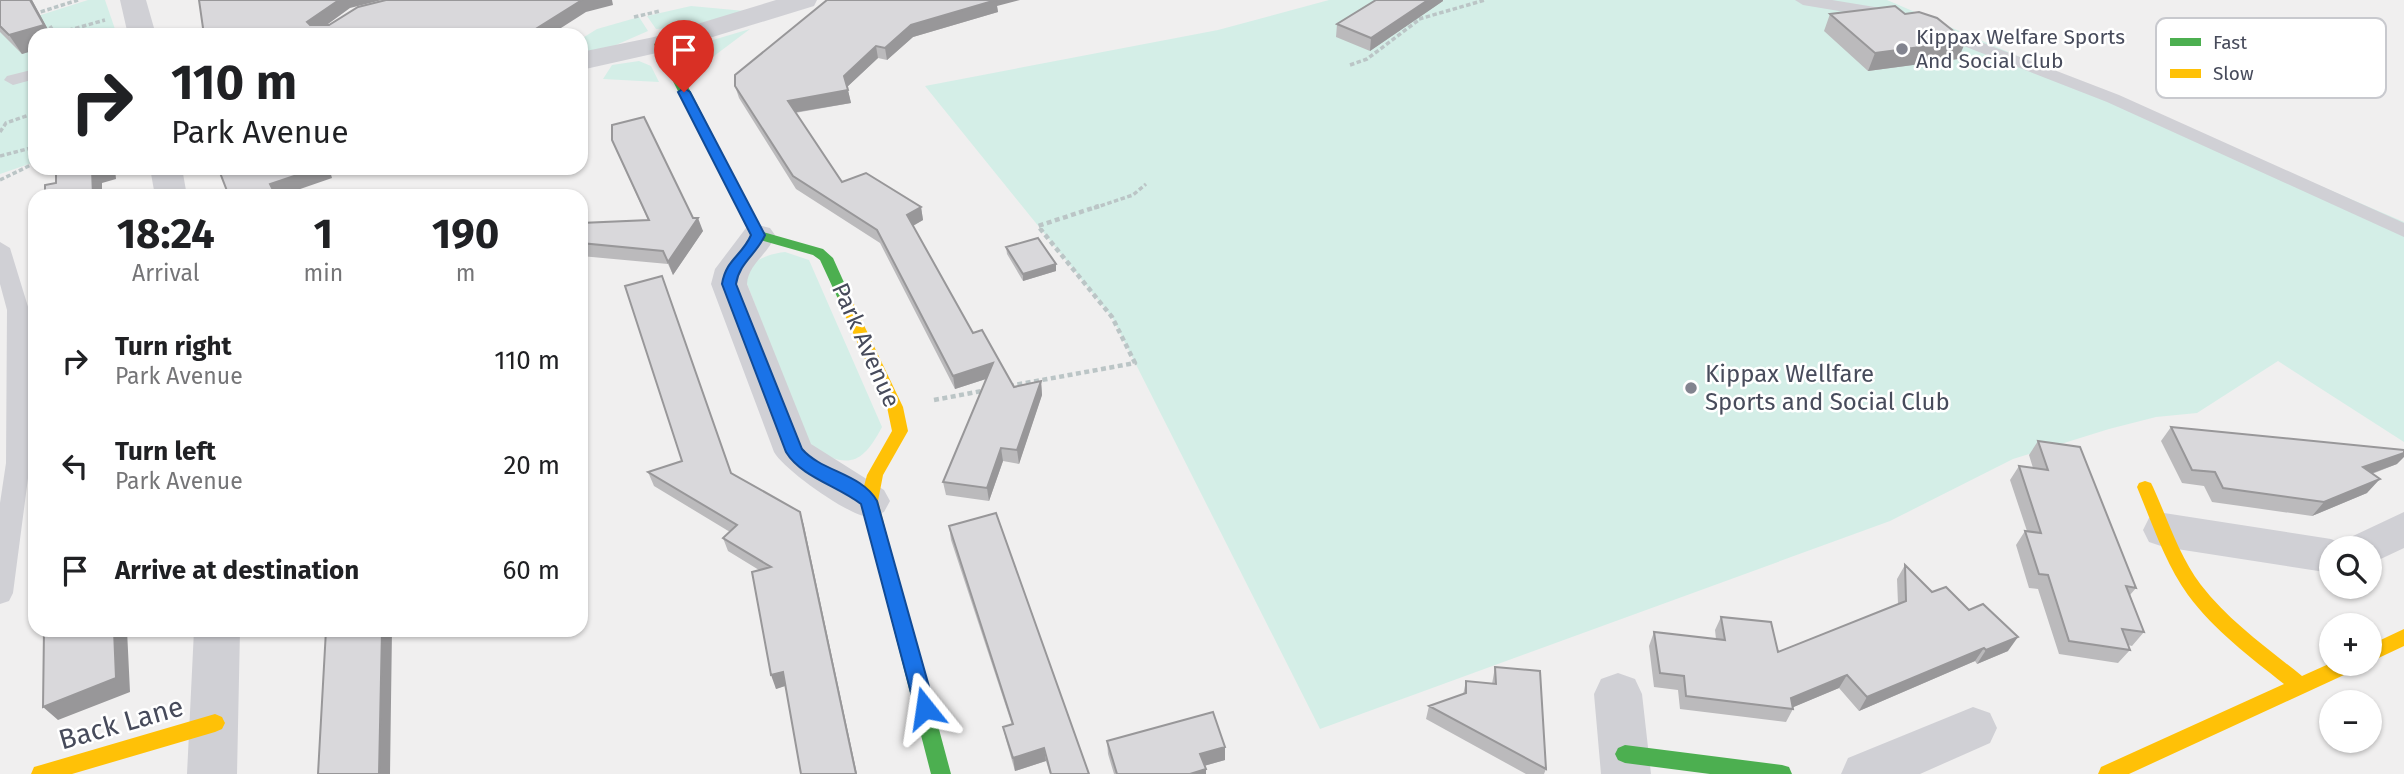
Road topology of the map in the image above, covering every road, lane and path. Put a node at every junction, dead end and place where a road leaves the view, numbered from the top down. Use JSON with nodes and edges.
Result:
{"nodes":[{"id":1,"x":78,"y":0,"type":"edge"},
{"id":2,"x":804,"y":0,"type":"edge"},
{"id":3,"x":1485,"y":0,"type":"edge"},
{"id":4,"x":1803,"y":0,"type":"edge"},
{"id":5,"x":137,"y":15,"type":"edge"},
{"id":6,"x":26,"y":17,"type":"edge"},
{"id":7,"x":1420,"y":19,"type":"junction"},
{"id":8,"x":1408,"y":23,"type":"edge"},
{"id":9,"x":84,"y":28,"type":"edge"},
{"id":10,"x":660,"y":44,"type":"junction"},
{"id":11,"x":588,"y":59,"type":"edge"},
{"id":12,"x":1350,"y":65,"type":"dead end"},
{"id":13,"x":28,"y":76,"type":"edge"},
{"id":14,"x":13,"y":80,"type":"dead end"},
{"id":15,"x":28,"y":115,"type":"edge"},
{"id":16,"x":0,"y":132,"type":"edge"},
{"id":17,"x":28,"y":149,"type":"edge"},
{"id":18,"x":0,"y":156,"type":"edge"},
{"id":19,"x":28,"y":166,"type":"edge"},
{"id":20,"x":0,"y":180,"type":"edge"},
{"id":21,"x":1146,"y":184,"type":"dead end"},
{"id":22,"x":2404,"y":231,"type":"edge"},
{"id":23,"x":758,"y":235,"type":"junction"},
{"id":24,"x":0,"y":248,"type":"edge"},
{"id":25,"x":1001,"y":388,"type":"edge"},
{"id":26,"x":988,"y":390,"type":"edge"},
{"id":27,"x":9,"y":397,"type":"edge"},
{"id":28,"x":895,"y":407,"type":"junction"},
{"id":29,"x":2145,"y":487,"type":"dead end"},
{"id":30,"x":869,"y":501,"type":"junction"},
{"id":31,"x":2404,"y":528,"type":"edge"},
{"id":32,"x":2164,"y":530,"type":"junction"},
{"id":33,"x":2382,"y":540,"type":"edge"},
{"id":34,"x":2319,"y":554,"type":"edge"},
{"id":35,"x":0,"y":593,"type":"edge"},
{"id":36,"x":217,"y":637,"type":"edge"},
{"id":37,"x":2404,"y":637,"type":"edge"},
{"id":38,"x":2382,"y":648,"type":"edge"},
{"id":39,"x":2323,"y":676,"type":"edge"},
{"id":40,"x":2301,"y":687,"type":"junction"},
{"id":41,"x":1618,"y":694,"type":"dead end"},
{"id":42,"x":215,"y":723,"type":"junction"},
{"id":43,"x":1973,"y":729,"type":"dead end"},
{"id":44,"x":1625,"y":764,"type":"edge"},
{"id":45,"x":41,"y":774,"type":"edge"},
{"id":46,"x":212,"y":774,"type":"edge"},
{"id":47,"x":940,"y":774,"type":"edge"},
{"id":48,"x":1782,"y":774,"type":"edge"},
{"id":49,"x":1866,"y":774,"type":"edge"},
{"id":50,"x":2108,"y":774,"type":"edge"}],
"edges":[{"from":1,"to":6,"type":"path"},
{"from":2,"to":10,"type":"street"},
{"from":3,"to":7,"type":"path"},
{"from":4,"to":22,"type":"lane"},
{"from":5,"to":9,"type":"path"},
{"from":7,"to":8,"type":"path"},
{"from":7,"to":12,"type":"path"},
{"from":10,"to":11,"type":"street"},
{"from":10,"to":23,"type":"street"},
{"from":13,"to":14,"type":"lane"},
{"from":15,"to":16,"type":"path"},
{"from":17,"to":18,"type":"path"},
{"from":19,"to":20,"type":"path"},
{"from":21,"to":25,"type":"path"},
{"from":23,"to":28,"type":"street","name":"Park Avenue"},
{"from":23,"to":30,"type":"street"},
{"from":24,"to":27,"type":"lane"},
{"from":26,"to":28,"type":"path"},
{"from":27,"to":35,"type":"lane"},
{"from":28,"to":30,"type":"street","name":"Park Avenue"},
{"from":29,"to":32,"type":"street"},
{"from":30,"to":47,"type":"street"},
{"from":31,"to":33,"type":"street"},
{"from":32,"to":34,"type":"street"},
{"from":32,"to":40,"type":"street"},
{"from":36,"to":42,"type":"street"},
{"from":37,"to":38,"type":"street"},
{"from":39,"to":40,"type":"street"},
{"from":40,"to":50,"type":"street"},
{"from":41,"to":44,"type":"street"},
{"from":42,"to":45,"type":"street","name":"Back Lane"},
{"from":42,"to":46,"type":"street"},
{"from":43,"to":49,"type":"street"},
{"from":44,"to":48,"type":"street"}]}
